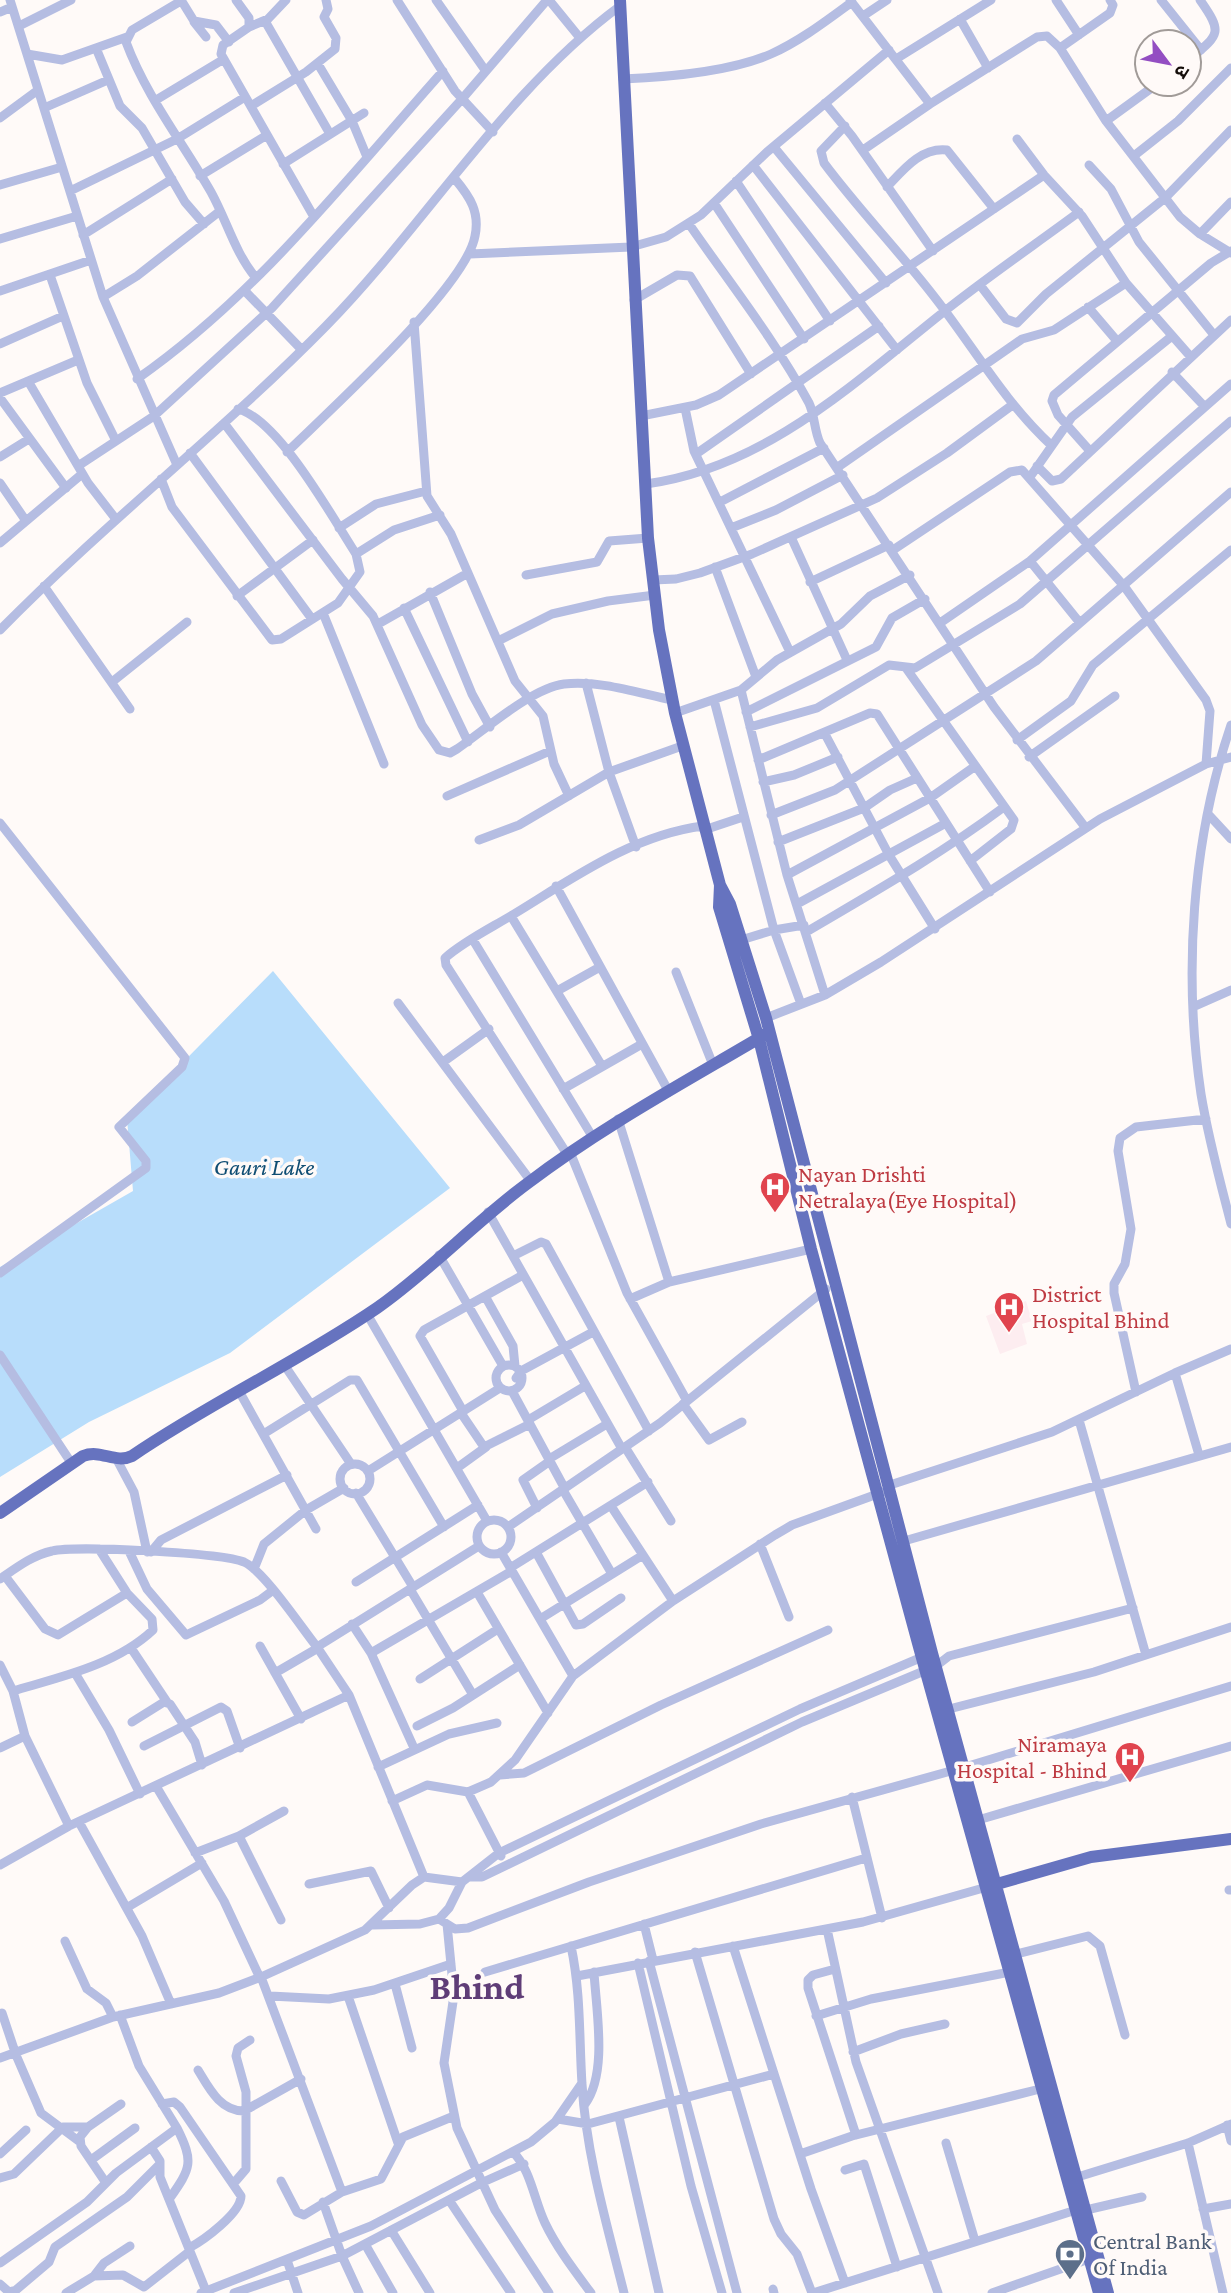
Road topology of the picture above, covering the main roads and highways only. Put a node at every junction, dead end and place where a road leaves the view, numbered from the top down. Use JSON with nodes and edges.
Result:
{"nodes":[{"id":1,"x":620,"y":3,"type":"edge"},
{"id":2,"x":720,"y":885,"type":"junction"},
{"id":3,"x":764,"y":1036,"type":"junction"},
{"id":4,"x":886,"y":1489,"type":"junction"},
{"id":5,"x":0,"y":1513,"type":"edge"},
{"id":6,"x":929,"y":1662,"type":"junction"},
{"id":7,"x":960,"y":1769,"type":"junction"},
{"id":8,"x":1231,"y":1839,"type":"edge"},
{"id":9,"x":992,"y":1886,"type":"junction"},
{"id":10,"x":1013,"y":1971,"type":"junction"},
{"id":11,"x":1072,"y":2179,"type":"junction"},
{"id":12,"x":1081,"y":2210,"type":"junction"},
{"id":13,"x":1099,"y":2293,"type":"edge"},
{"id":14,"x":1108,"y":2293,"type":"edge"}],
"edges":[{"from":1,"to":2,"type":"highway"},
{"from":2,"to":3,"type":"highway"},
{"from":2,"to":3,"type":"highway"},
{"from":3,"to":4,"type":"highway"},
{"from":3,"to":4,"type":"highway"},
{"from":3,"to":5,"type":"highway"},
{"from":4,"to":6,"type":"highway"},
{"from":4,"to":6,"type":"highway"},
{"from":6,"to":7,"type":"highway"},
{"from":6,"to":7,"type":"highway"},
{"from":7,"to":9,"type":"highway"},
{"from":7,"to":9,"type":"highway"},
{"from":8,"to":9,"type":"highway"},
{"from":9,"to":10,"type":"highway"},
{"from":10,"to":11,"type":"highway"},
{"from":10,"to":11,"type":"highway"},
{"from":11,"to":12,"type":"highway"},
{"from":12,"to":13,"type":"highway"},
{"from":12,"to":14,"type":"highway"}]}
